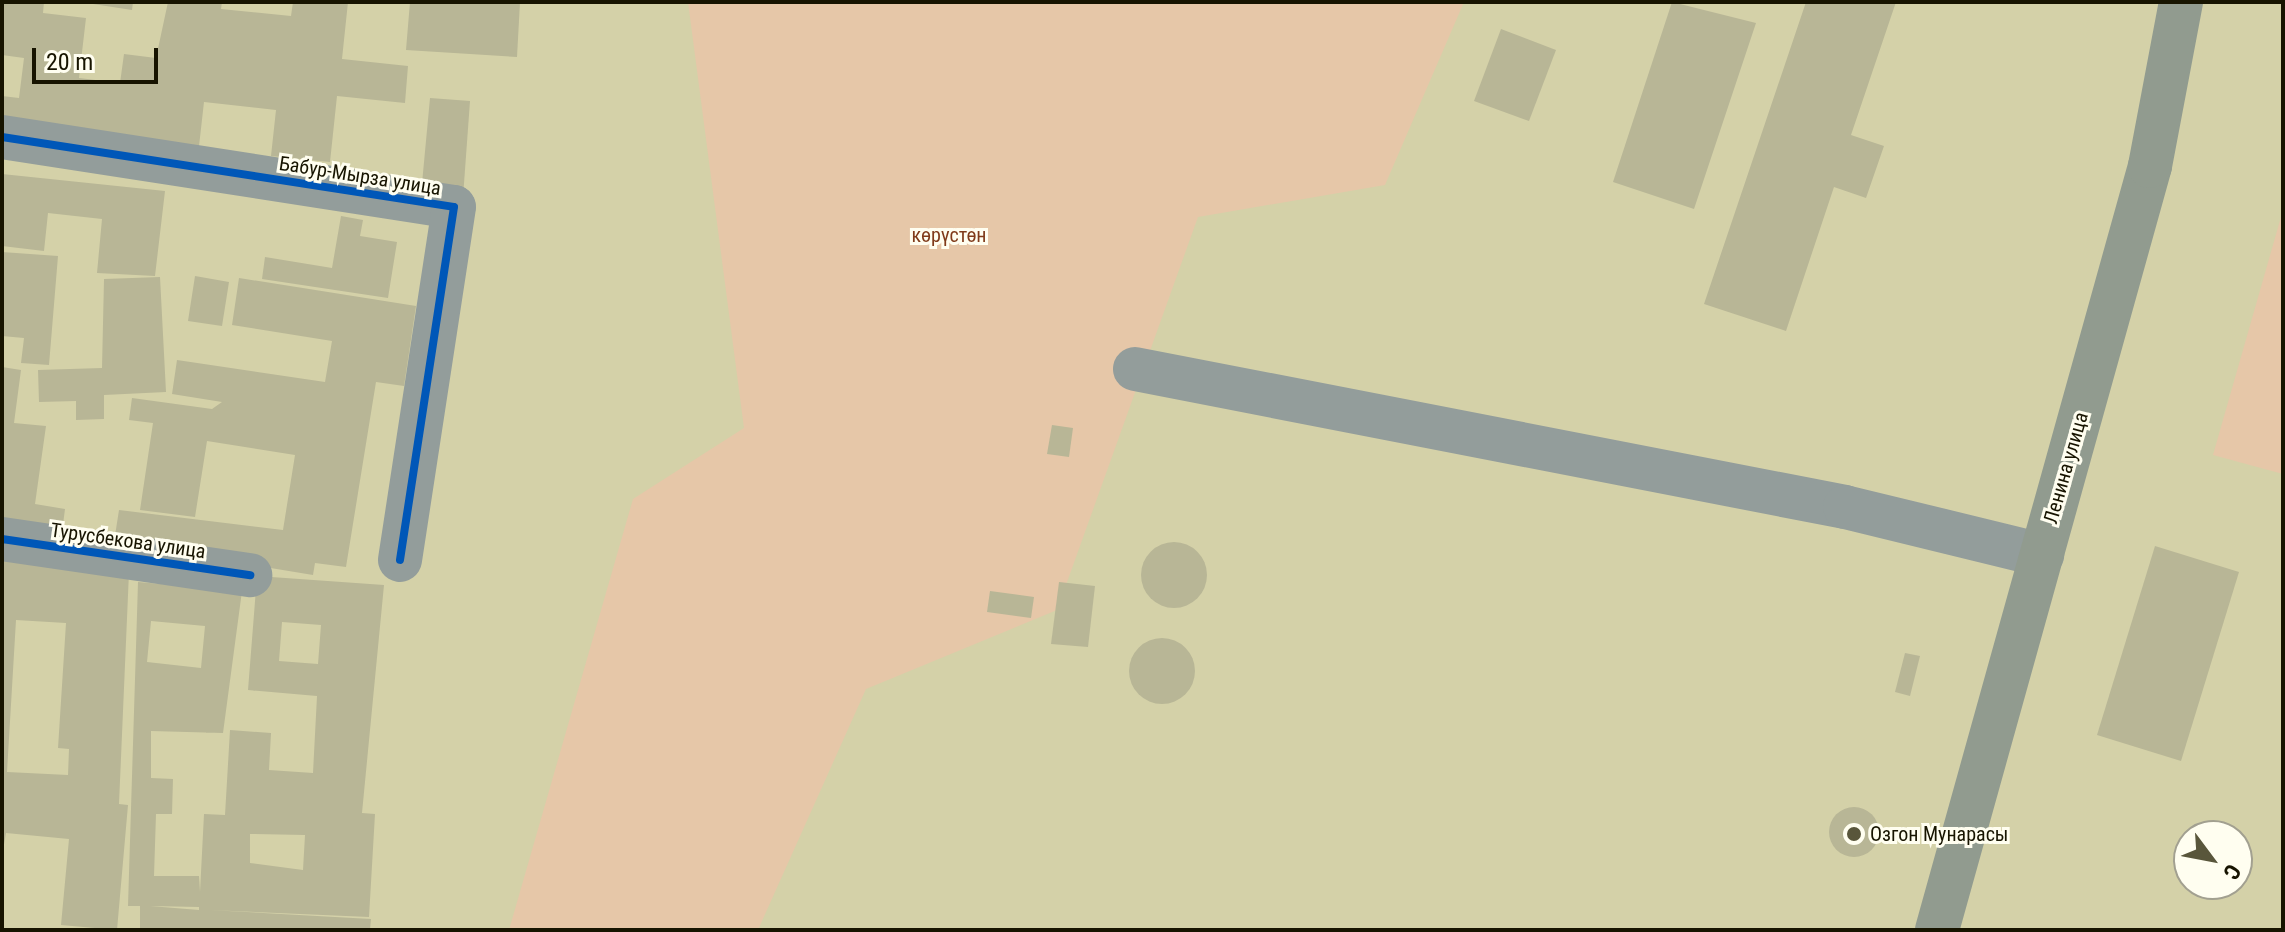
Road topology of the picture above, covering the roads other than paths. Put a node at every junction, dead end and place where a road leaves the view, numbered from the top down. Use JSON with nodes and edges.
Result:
{"nodes":[{"id":1,"x":2181,"y":2,"type":"edge"},
{"id":2,"x":2,"y":137,"type":"edge"},
{"id":3,"x":1135,"y":369,"type":"dead end"},
{"id":4,"x":2,"y":539,"type":"edge"},
{"id":5,"x":2042,"y":555,"type":"junction"},
{"id":6,"x":400,"y":560,"type":"dead end"},
{"id":7,"x":250,"y":575,"type":"dead end"},
{"id":8,"x":1937,"y":930,"type":"edge"}],
"edges":[{"from":1,"to":5,"type":"main road","name":"Ленина улица"},
{"from":2,"to":6,"type":"street","name":"Бабур-Мырза улица"},
{"from":3,"to":5,"type":"street"},
{"from":4,"to":7,"type":"street","name":"Турусбекова улица"},
{"from":5,"to":8,"type":"main road","name":"Ленина улица"}]}
